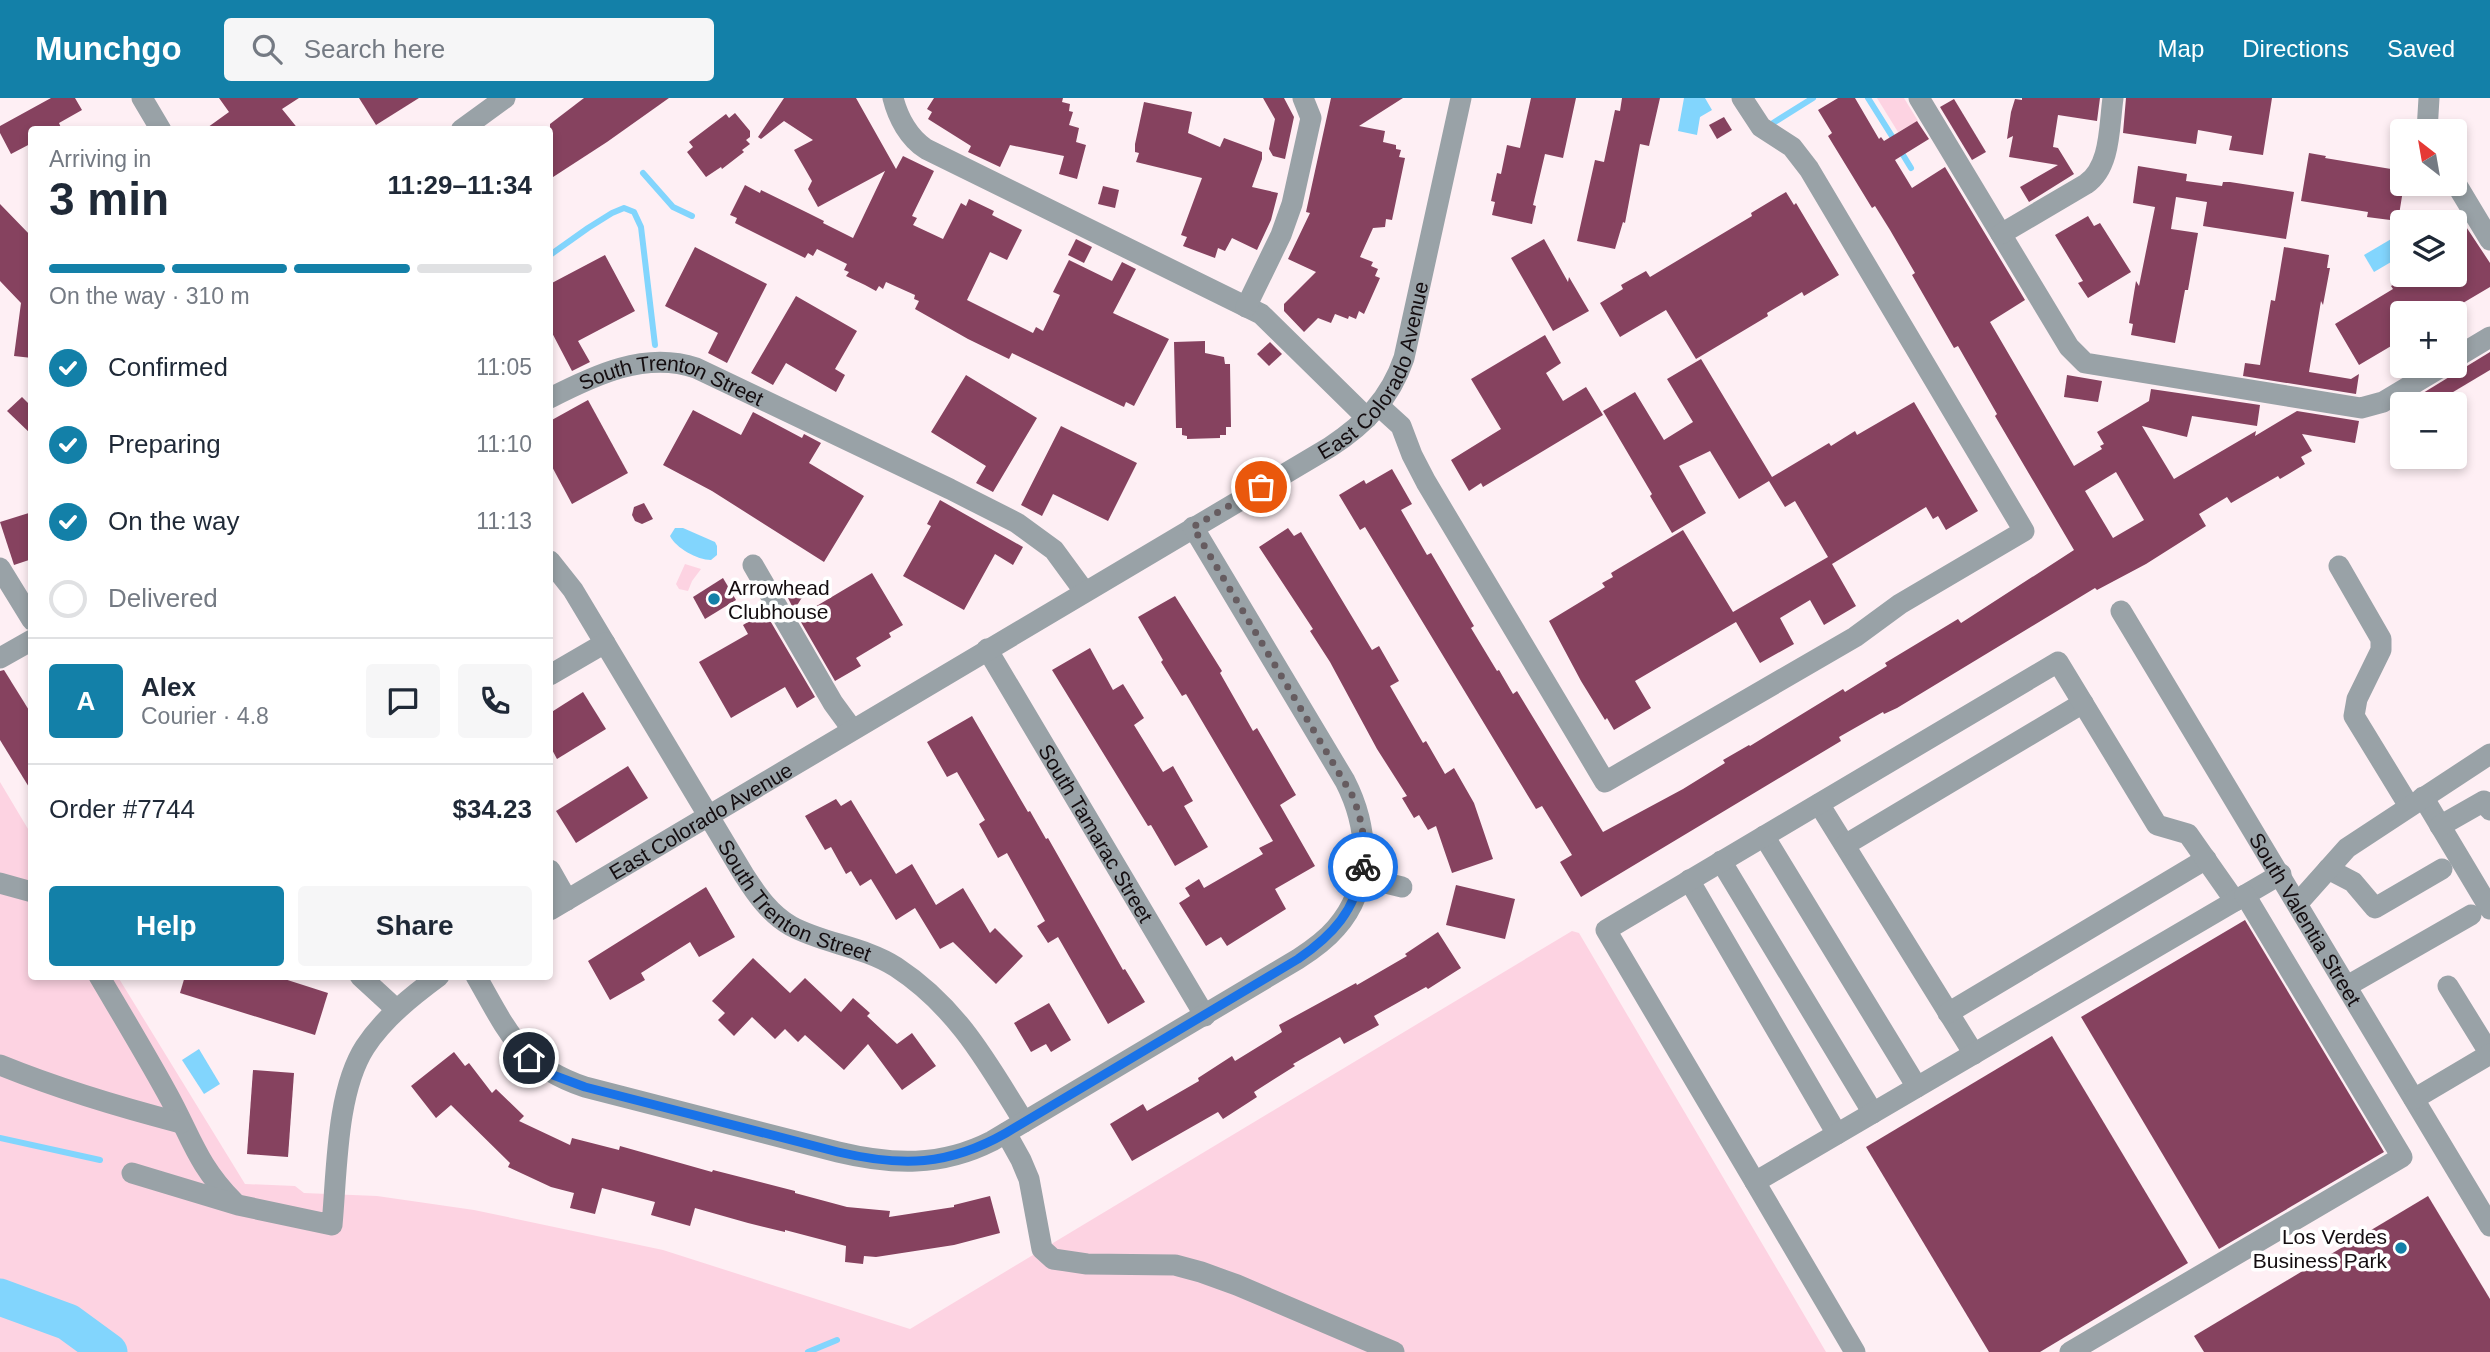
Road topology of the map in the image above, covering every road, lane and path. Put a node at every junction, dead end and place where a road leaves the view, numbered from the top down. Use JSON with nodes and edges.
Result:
{"nodes":[{"id":1,"x":142,"y":98,"type":"edge"},
{"id":2,"x":505,"y":98,"type":"edge"},
{"id":3,"x":893,"y":98,"type":"edge"},
{"id":4,"x":1303,"y":98,"type":"edge"},
{"id":5,"x":1461,"y":98,"type":"edge"},
{"id":6,"x":1742,"y":98,"type":"edge"},
{"id":7,"x":1919,"y":98,"type":"edge"},
{"id":8,"x":2113,"y":98,"type":"edge"},
{"id":9,"x":2429,"y":98,"type":"edge"},
{"id":10,"x":2428,"y":119,"type":"edge"},
{"id":11,"x":159,"y":126,"type":"edge"},
{"id":12,"x":466,"y":126,"type":"edge"},
{"id":13,"x":2463,"y":196,"type":"edge"},
{"id":14,"x":2001,"y":234,"type":"junction"},
{"id":15,"x":2490,"y":240,"type":"edge"},
{"id":16,"x":1246,"y":307,"type":"junction"},
{"id":17,"x":2490,"y":337,"type":"edge"},
{"id":18,"x":2467,"y":351,"type":"edge"},
{"id":19,"x":2423,"y":378,"type":"edge"},
{"id":20,"x":553,"y":397,"type":"edge"},
{"id":21,"x":1373,"y":412,"type":"junction"},
{"id":22,"x":1193,"y":527,"type":"junction"},
{"id":23,"x":553,"y":565,"type":"edge"},
{"id":24,"x":753,"y":565,"type":"dead end"},
{"id":25,"x":2339,"y":566,"type":"dead end"},
{"id":26,"x":0,"y":568,"type":"edge"},
{"id":27,"x":23,"y":589,"type":"edge"},
{"id":28,"x":1084,"y":591,"type":"junction"},
{"id":29,"x":28,"y":606,"type":"edge"},
{"id":30,"x":2121,"y":611,"type":"dead end"},
{"id":31,"x":28,"y":642,"type":"edge"},
{"id":32,"x":605,"y":643,"type":"junction"},
{"id":33,"x":987,"y":649,"type":"junction"},
{"id":34,"x":0,"y":658,"type":"edge"},
{"id":35,"x":553,"y":673,"type":"edge"},
{"id":36,"x":2083,"y":703,"type":"junction"},
{"id":37,"x":852,"y":730,"type":"junction"},
{"id":38,"x":2490,"y":754,"type":"edge"},
{"id":39,"x":2416,"y":802,"type":"junction"},
{"id":40,"x":1819,"y":803,"type":"junction"},
{"id":41,"x":2490,"y":810,"type":"edge"},
{"id":42,"x":708,"y":816,"type":"junction"},
{"id":43,"x":2440,"y":826,"type":"junction"},
{"id":44,"x":1764,"y":836,"type":"junction"},
{"id":45,"x":1845,"y":845,"type":"junction"},
{"id":46,"x":2206,"y":859,"type":"junction"},
{"id":47,"x":1721,"y":862,"type":"junction"},
{"id":48,"x":2328,"y":869,"type":"junction"},
{"id":49,"x":2442,"y":869,"type":"dead end"},
{"id":50,"x":2281,"y":874,"type":"junction"},
{"id":51,"x":1362,"y":877,"type":"junction"},
{"id":52,"x":1689,"y":880,"type":"junction"},
{"id":53,"x":0,"y":883,"type":"edge"},
{"id":54,"x":553,"y":883,"type":"edge"},
{"id":55,"x":1402,"y":887,"type":"dead end"},
{"id":56,"x":28,"y":891,"type":"edge"},
{"id":57,"x":2240,"y":898,"type":"junction"},
{"id":58,"x":2298,"y":903,"type":"junction"},
{"id":59,"x":558,"y":905,"type":"edge"},
{"id":60,"x":2481,"y":912,"type":"edge"},
{"id":61,"x":101,"y":980,"type":"edge"},
{"id":62,"x":364,"y":980,"type":"edge"},
{"id":63,"x":434,"y":980,"type":"edge"},
{"id":64,"x":478,"y":980,"type":"edge"},
{"id":65,"x":2347,"y":986,"type":"junction"},
{"id":66,"x":2448,"y":986,"type":"dead end"},
{"id":67,"x":397,"y":1010,"type":"junction"},
{"id":68,"x":1948,"y":1013,"type":"junction"},
{"id":69,"x":1205,"y":1016,"type":"junction"},
{"id":70,"x":1974,"y":1054,"type":"junction"},
{"id":71,"x":2490,"y":1054,"type":"edge"},
{"id":72,"x":0,"y":1065,"type":"edge"},
{"id":73,"x":1917,"y":1087,"type":"junction"},
{"id":74,"x":2414,"y":1098,"type":"junction"},
{"id":75,"x":1873,"y":1113,"type":"junction"},
{"id":76,"x":181,"y":1123,"type":"junction"},
{"id":77,"x":1015,"y":1128,"type":"junction"},
{"id":78,"x":1837,"y":1134,"type":"junction"},
{"id":79,"x":132,"y":1172,"type":"dead end"},
{"id":80,"x":1755,"y":1182,"type":"junction"},
{"id":81,"x":238,"y":1205,"type":"junction"},
{"id":82,"x":2490,"y":1226,"type":"edge"},
{"id":83,"x":1394,"y":1352,"type":"edge"},
{"id":84,"x":1855,"y":1352,"type":"edge"},
{"id":85,"x":2070,"y":1352,"type":"edge"}],
"edges":[{"from":1,"to":11,"type":"street"},
{"from":2,"to":12,"type":"street"},
{"from":3,"to":16,"type":"street"},
{"from":4,"to":16,"type":"street"},
{"from":5,"to":21,"type":"street","name":"East Colorado Avenue"},
{"from":6,"to":21,"type":"street"},
{"from":7,"to":14,"type":"street"},
{"from":8,"to":14,"type":"street"},
{"from":9,"to":10,"type":"street"},
{"from":13,"to":15,"type":"street"},
{"from":14,"to":19,"type":"street"},
{"from":16,"to":21,"type":"street"},
{"from":17,"to":18,"type":"street"},
{"from":20,"to":28,"type":"street","name":"South Trenton Street"},
{"from":21,"to":22,"type":"street","name":"East Colorado Avenue"},
{"from":22,"to":28,"type":"street","name":"East Colorado Avenue"},
{"from":22,"to":51,"type":"street"},
{"from":23,"to":32,"type":"street","name":"South Trenton Street"},
{"from":24,"to":37,"type":"street"},
{"from":25,"to":39,"type":"street"},
{"from":26,"to":27,"type":"street"},
{"from":27,"to":29,"type":"street"},
{"from":28,"to":33,"type":"street","name":"East Colorado Avenue"},
{"from":30,"to":50,"type":"street","name":"South Valentia Street"},
{"from":31,"to":34,"type":"street"},
{"from":32,"to":35,"type":"street"},
{"from":32,"to":42,"type":"street","name":"South Trenton Street"},
{"from":33,"to":37,"type":"street","name":"East Colorado Avenue"},
{"from":33,"to":69,"type":"street","name":"South Tamarac Street"},
{"from":36,"to":40,"type":"street"},
{"from":36,"to":45,"type":"street"},
{"from":36,"to":46,"type":"street"},
{"from":37,"to":42,"type":"street","name":"East Colorado Avenue"},
{"from":38,"to":39,"type":"street"},
{"from":39,"to":43,"type":"street"},
{"from":39,"to":48,"type":"street"},
{"from":40,"to":44,"type":"street"},
{"from":40,"to":45,"type":"street"},
{"from":41,"to":43,"type":"street"},
{"from":42,"to":59,"type":"street","name":"East Colorado Avenue"},
{"from":42,"to":77,"type":"street","name":"South Trenton Street"},
{"from":43,"to":60,"type":"street"},
{"from":44,"to":47,"type":"street"},
{"from":44,"to":73,"type":"street"},
{"from":45,"to":68,"type":"street"},
{"from":46,"to":57,"type":"street"},
{"from":46,"to":68,"type":"street"},
{"from":47,"to":52,"type":"street"},
{"from":47,"to":75,"type":"street"},
{"from":48,"to":49,"type":"street"},
{"from":48,"to":58,"type":"street"},
{"from":50,"to":57,"type":"street"},
{"from":50,"to":58,"type":"street","name":"South Valentia Street"},
{"from":51,"to":55,"type":"street"},
{"from":51,"to":69,"type":"street"},
{"from":52,"to":78,"type":"street"},
{"from":52,"to":80,"type":"street"},
{"from":53,"to":56,"type":"street"},
{"from":54,"to":59,"type":"street"},
{"from":57,"to":70,"type":"street"},
{"from":57,"to":85,"type":"street"},
{"from":58,"to":65,"type":"street","name":"South Valentia Street"},
{"from":60,"to":65,"type":"street"},
{"from":61,"to":76,"type":"street"},
{"from":62,"to":67,"type":"street"},
{"from":63,"to":67,"type":"street"},
{"from":64,"to":77,"type":"street"},
{"from":65,"to":74,"type":"street","name":"South Valentia Street"},
{"from":66,"to":71,"type":"street"},
{"from":67,"to":81,"type":"street"},
{"from":68,"to":70,"type":"street"},
{"from":69,"to":77,"type":"street"},
{"from":70,"to":73,"type":"street"},
{"from":71,"to":74,"type":"street"},
{"from":72,"to":76,"type":"street"},
{"from":73,"to":75,"type":"street"},
{"from":74,"to":82,"type":"street","name":"South Valentia Street"},
{"from":75,"to":78,"type":"street"},
{"from":76,"to":81,"type":"street"},
{"from":77,"to":83,"type":"street","name":"South Trenton Street"},
{"from":78,"to":80,"type":"street"},
{"from":79,"to":81,"type":"street"},
{"from":80,"to":84,"type":"street"}]}
